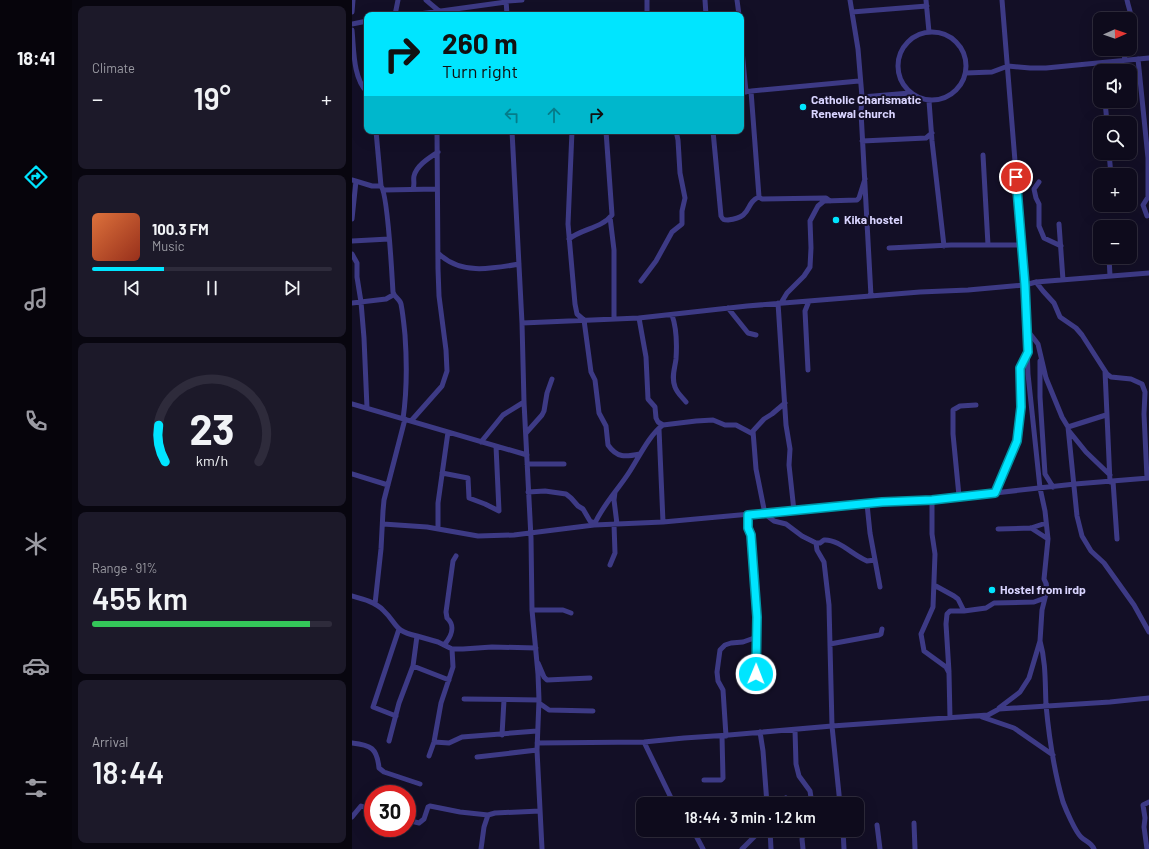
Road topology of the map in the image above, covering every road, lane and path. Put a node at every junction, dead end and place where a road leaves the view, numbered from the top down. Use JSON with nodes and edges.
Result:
{"nodes":[{"id":1,"x":353,"y":0,"type":"edge"},
{"id":2,"x":398,"y":0,"type":"edge"},
{"id":3,"x":426,"y":0,"type":"edge"},
{"id":4,"x":522,"y":0,"type":"edge"},
{"id":5,"x":647,"y":0,"type":"edge"},
{"id":6,"x":705,"y":0,"type":"edge"},
{"id":7,"x":737,"y":0,"type":"edge"},
{"id":8,"x":850,"y":0,"type":"edge"},
{"id":9,"x":1002,"y":0,"type":"edge"},
{"id":10,"x":1127,"y":0,"type":"edge"},
{"id":11,"x":506,"y":1,"type":"edge"},
{"id":12,"x":926,"y":3,"type":"edge"},
{"id":13,"x":352,"y":12,"type":"edge"},
{"id":14,"x":396,"y":12,"type":"edge"},
{"id":15,"x":439,"y":12,"type":"edge"},
{"id":16,"x":446,"y":12,"type":"edge"},
{"id":17,"x":507,"y":12,"type":"edge"},
{"id":18,"x":647,"y":12,"type":"edge"},
{"id":19,"x":706,"y":12,"type":"edge"},
{"id":20,"x":739,"y":12,"type":"edge"},
{"id":21,"x":852,"y":12,"type":"junction"},
{"id":22,"x":1130,"y":12,"type":"edge"},
{"id":23,"x":364,"y":22,"type":"edge"},
{"id":24,"x":352,"y":24,"type":"edge"},
{"id":25,"x":352,"y":30,"type":"edge"},
{"id":26,"x":928,"y":32,"type":"junction"},
{"id":27,"x":1125,"y":56,"type":"edge"},
{"id":28,"x":1149,"y":58,"type":"edge"},
{"id":29,"x":1138,"y":59,"type":"junction"},
{"id":30,"x":1124,"y":61,"type":"junction"},
{"id":31,"x":1101,"y":63,"type":"joint"},
{"id":32,"x":1008,"y":66,"type":"junction"},
{"id":33,"x":744,"y":71,"type":"edge"},
{"id":34,"x":966,"y":73,"type":"junction"},
{"id":35,"x":860,"y":82,"type":"junction"},
{"id":36,"x":364,"y":88,"type":"edge"},
{"id":37,"x":746,"y":92,"type":"edge"},
{"id":38,"x":910,"y":93,"type":"junction"},
{"id":39,"x":862,"y":97,"type":"junction"},
{"id":40,"x":929,"y":102,"type":"junction"},
{"id":41,"x":932,"y":133,"type":"junction"},
{"id":42,"x":376,"y":134,"type":"edge"},
{"id":43,"x":437,"y":134,"type":"edge"},
{"id":44,"x":512,"y":134,"type":"edge"},
{"id":45,"x":572,"y":134,"type":"edge"},
{"id":46,"x":606,"y":134,"type":"edge"},
{"id":47,"x":677,"y":134,"type":"edge"},
{"id":48,"x":714,"y":134,"type":"edge"},
{"id":49,"x":926,"y":138,"type":"junction"},
{"id":50,"x":862,"y":141,"type":"junction"},
{"id":51,"x":932,"y":141,"type":"junction"},
{"id":52,"x":438,"y":152,"type":"junction"},
{"id":53,"x":983,"y":155,"type":"dead end"},
{"id":54,"x":865,"y":178,"type":"junction"},
{"id":55,"x":354,"y":181,"type":"edge"},
{"id":56,"x":1039,"y":182,"type":"dead end"},
{"id":57,"x":383,"y":188,"type":"junction"},
{"id":58,"x":413,"y":189,"type":"junction"},
{"id":59,"x":437,"y":189,"type":"junction"},
{"id":60,"x":759,"y":197,"type":"junction"},
{"id":61,"x":830,"y":201,"type":"junction"},
{"id":62,"x":1147,"y":216,"type":"dead end"},
{"id":63,"x":610,"y":218,"type":"junction"},
{"id":64,"x":352,"y":219,"type":"edge"},
{"id":65,"x":1059,"y":224,"type":"dead end"},
{"id":66,"x":389,"y":239,"type":"junction"},
{"id":67,"x":569,"y":239,"type":"junction"},
{"id":68,"x":352,"y":241,"type":"edge"},
{"id":69,"x":988,"y":245,"type":"junction"},
{"id":70,"x":1022,"y":245,"type":"junction"},
{"id":71,"x":944,"y":246,"type":"junction"},
{"id":72,"x":1061,"y":246,"type":"junction"},
{"id":73,"x":889,"y":248,"type":"dead end"},
{"id":74,"x":438,"y":253,"type":"junction"},
{"id":75,"x":352,"y":254,"type":"edge"},
{"id":76,"x":520,"y":264,"type":"junction"},
{"id":77,"x":1109,"y":264,"type":"edge"},
{"id":78,"x":1149,"y":273,"type":"edge"},
{"id":79,"x":1110,"y":276,"type":"junction"},
{"id":80,"x":1063,"y":280,"type":"junction"},
{"id":81,"x":641,"y":281,"type":"dead end"},
{"id":82,"x":1036,"y":282,"type":"junction"},
{"id":83,"x":1025,"y":285,"type":"junction"},
{"id":84,"x":393,"y":295,"type":"junction"},
{"id":85,"x":871,"y":296,"type":"junction"},
{"id":86,"x":809,"y":300,"type":"junction"},
{"id":87,"x":361,"y":302,"type":"junction"},
{"id":88,"x":352,"y":303,"type":"edge"},
{"id":89,"x":779,"y":303,"type":"junction"},
{"id":90,"x":728,"y":308,"type":"junction"},
{"id":91,"x":672,"y":315,"type":"junction"},
{"id":92,"x":614,"y":318,"type":"junction"},
{"id":93,"x":640,"y":318,"type":"junction"},
{"id":94,"x":584,"y":320,"type":"junction"},
{"id":95,"x":522,"y":323,"type":"junction"},
{"id":96,"x":1027,"y":330,"type":"junction"},
{"id":97,"x":756,"y":335,"type":"dead end"},
{"id":98,"x":1040,"y":350,"type":"junction"},
{"id":99,"x":1028,"y":352,"type":"junction"},
{"id":100,"x":1105,"y":369,"type":"junction"},
{"id":101,"x":808,"y":370,"type":"dead end"},
{"id":102,"x":552,"y":380,"type":"dead end"},
{"id":103,"x":524,"y":402,"type":"junction"},
{"id":104,"x":686,"y":402,"type":"dead end"},
{"id":105,"x":785,"y":402,"type":"junction"},
{"id":106,"x":352,"y":404,"type":"edge"},
{"id":107,"x":976,"y":405,"type":"dead end"},
{"id":108,"x":367,"y":408,"type":"junction"},
{"id":109,"x":1106,"y":415,"type":"junction"},
{"id":110,"x":406,"y":420,"type":"junction"},
{"id":111,"x":1145,"y":425,"type":"junction"},
{"id":112,"x":661,"y":427,"type":"junction"},
{"id":113,"x":1068,"y":429,"type":"junction"},
{"id":114,"x":1149,"y":430,"type":"edge"},
{"id":115,"x":448,"y":432,"type":"junction"},
{"id":116,"x":526,"y":433,"type":"junction"},
{"id":117,"x":753,"y":434,"type":"junction"},
{"id":118,"x":481,"y":442,"type":"junction"},
{"id":119,"x":496,"y":446,"type":"junction"},
{"id":120,"x":640,"y":454,"type":"junction"},
{"id":121,"x":527,"y":455,"type":"junction"},
{"id":122,"x":527,"y":464,"type":"junction"},
{"id":123,"x":564,"y":464,"type":"dead end"},
{"id":124,"x":442,"y":473,"type":"junction"},
{"id":125,"x":352,"y":474,"type":"edge"},
{"id":126,"x":1110,"y":474,"type":"junction"},
{"id":127,"x":1148,"y":478,"type":"edge"},
{"id":128,"x":1112,"y":482,"type":"junction"},
{"id":129,"x":1075,"y":484,"type":"junction"},
{"id":130,"x":388,"y":485,"type":"junction"},
{"id":131,"x":1053,"y":487,"type":"junction"},
{"id":132,"x":1040,"y":488,"type":"junction"},
{"id":133,"x":528,"y":492,"type":"junction"},
{"id":134,"x":615,"y":492,"type":"junction"},
{"id":135,"x":995,"y":493,"type":"junction"},
{"id":136,"x":959,"y":496,"type":"junction"},
{"id":137,"x":932,"y":500,"type":"junction"},
{"id":138,"x":868,"y":504,"type":"junction"},
{"id":139,"x":794,"y":511,"type":"junction"},
{"id":140,"x":765,"y":514,"type":"junction"},
{"id":141,"x":748,"y":515,"type":"junction"},
{"id":142,"x":663,"y":522,"type":"junction"},
{"id":143,"x":1046,"y":523,"type":"junction"},
{"id":144,"x":383,"y":524,"type":"junction"},
{"id":145,"x":594,"y":524,"type":"junction"},
{"id":146,"x":616,"y":524,"type":"junction"},
{"id":147,"x":1031,"y":528,"type":"junction"},
{"id":148,"x":438,"y":529,"type":"junction"},
{"id":149,"x":998,"y":529,"type":"dead end"},
{"id":150,"x":531,"y":534,"type":"junction"},
{"id":151,"x":1048,"y":539,"type":"junction"},
{"id":152,"x":1117,"y":539,"type":"dead end"},
{"id":153,"x":816,"y":543,"type":"junction"},
{"id":154,"x":456,"y":556,"type":"dead end"},
{"id":155,"x":875,"y":560,"type":"junction"},
{"id":156,"x":610,"y":565,"type":"dead end"},
{"id":157,"x":934,"y":585,"type":"junction"},
{"id":158,"x":880,"y":587,"type":"dead end"},
{"id":159,"x":352,"y":596,"type":"edge"},
{"id":160,"x":1045,"y":598,"type":"junction"},
{"id":161,"x":375,"y":604,"type":"junction"},
{"id":162,"x":532,"y":610,"type":"junction"},
{"id":163,"x":964,"y":611,"type":"junction"},
{"id":164,"x":571,"y":613,"type":"dead end"},
{"id":165,"x":399,"y":629,"type":"junction"},
{"id":166,"x":882,"y":629,"type":"dead end"},
{"id":167,"x":1149,"y":632,"type":"edge"},
{"id":168,"x":417,"y":636,"type":"junction"},
{"id":169,"x":757,"y":637,"type":"junction"},
{"id":170,"x":1040,"y":641,"type":"junction"},
{"id":171,"x":830,"y":644,"type":"junction"},
{"id":172,"x":444,"y":645,"type":"junction"},
{"id":173,"x":536,"y":648,"type":"junction"},
{"id":174,"x":452,"y":649,"type":"junction"},
{"id":175,"x":536,"y":656,"type":"junction"},
{"id":176,"x":413,"y":666,"type":"junction"},
{"id":177,"x":949,"y":673,"type":"junction"},
{"id":178,"x":590,"y":678,"type":"dead end"},
{"id":179,"x":449,"y":680,"type":"junction"},
{"id":180,"x":758,"y":689,"type":"dead end"},
{"id":181,"x":1149,"y":698,"type":"edge"},
{"id":182,"x":464,"y":699,"type":"dead end"},
{"id":183,"x":504,"y":700,"type":"junction"},
{"id":184,"x":539,"y":701,"type":"junction"},
{"id":185,"x":1046,"y":706,"type":"junction"},
{"id":186,"x":999,"y":709,"type":"junction"},
{"id":187,"x":593,"y":711,"type":"dead end"},
{"id":188,"x":977,"y":715,"type":"junction"},
{"id":189,"x":396,"y":716,"type":"junction"},
{"id":190,"x":950,"y":718,"type":"junction"},
{"id":191,"x":832,"y":726,"type":"junction"},
{"id":192,"x":795,"y":730,"type":"junction"},
{"id":193,"x":537,"y":731,"type":"junction"},
{"id":194,"x":760,"y":732,"type":"junction"},
{"id":195,"x":502,"y":735,"type":"junction"},
{"id":196,"x":724,"y":736,"type":"junction"},
{"id":197,"x":390,"y":741,"type":"dead end"},
{"id":198,"x":434,"y":742,"type":"junction"},
{"id":199,"x":644,"y":742,"type":"junction"},
{"id":200,"x":352,"y":743,"type":"edge"},
{"id":201,"x":537,"y":743,"type":"junction"},
{"id":202,"x":537,"y":750,"type":"junction"},
{"id":203,"x":1053,"y":755,"type":"junction"},
{"id":204,"x":429,"y":756,"type":"dead end"},
{"id":205,"x":478,"y":757,"type":"dead end"},
{"id":206,"x":704,"y":780,"type":"dead end"},
{"id":207,"x":420,"y":784,"type":"dead end"},
{"id":208,"x":671,"y":797,"type":"edge"},
{"id":209,"x":767,"y":797,"type":"edge"},
{"id":210,"x":811,"y":797,"type":"edge"},
{"id":211,"x":839,"y":797,"type":"edge"},
{"id":212,"x":1149,"y":802,"type":"edge"},
{"id":213,"x":364,"y":807,"type":"edge"},
{"id":214,"x":540,"y":812,"type":"junction"},
{"id":215,"x":488,"y":815,"type":"junction"},
{"id":216,"x":352,"y":817,"type":"edge"},
{"id":217,"x":416,"y":822,"type":"edge"},
{"id":218,"x":914,"y":823,"type":"dead end"},
{"id":219,"x":877,"y":825,"type":"dead end"},
{"id":220,"x":697,"y":837,"type":"edge"},
{"id":221,"x":755,"y":837,"type":"edge"},
{"id":222,"x":770,"y":837,"type":"edge"},
{"id":223,"x":802,"y":837,"type":"edge"},
{"id":224,"x":843,"y":837,"type":"edge"},
{"id":225,"x":481,"y":849,"type":"edge"},
{"id":226,"x":542,"y":849,"type":"edge"},
{"id":227,"x":703,"y":849,"type":"edge"},
{"id":228,"x":742,"y":849,"type":"edge"},
{"id":229,"x":771,"y":849,"type":"edge"},
{"id":230,"x":803,"y":849,"type":"edge"},
{"id":231,"x":844,"y":849,"type":"edge"},
{"id":232,"x":880,"y":849,"type":"edge"},
{"id":233,"x":915,"y":849,"type":"edge"},
{"id":234,"x":1094,"y":849,"type":"edge"},
{"id":235,"x":1147,"y":849,"type":"edge"}],
"edges":[{"from":1,"to":13,"type":"street"},
{"from":2,"to":14,"type":"street"},
{"from":3,"to":15,"type":"street"},
{"from":4,"to":11,"type":"street"},
{"from":5,"to":18,"type":"street"},
{"from":6,"to":19,"type":"street"},
{"from":7,"to":20,"type":"street"},
{"from":8,"to":21,"type":"street"},
{"from":9,"to":32,"type":"street"},
{"from":10,"to":22,"type":"street"},
{"from":11,"to":16,"type":"street"},
{"from":11,"to":17,"type":"street"},
{"from":12,"to":21,"type":"street"},
{"from":12,"to":26,"type":"street"},
{"from":21,"to":35,"type":"street"},
{"from":23,"to":24,"type":"street"},
{"from":25,"to":36,"type":"street"},
{"from":26,"to":34,"type":"street"},
{"from":26,"to":38,"type":"street"},
{"from":27,"to":30,"type":"street"},
{"from":28,"to":29,"type":"street"},
{"from":29,"to":30,"type":"street"},
{"from":29,"to":62,"type":"street"},
{"from":30,"to":31,"type":"street"},
{"from":31,"to":32,"type":"street"},
{"from":32,"to":34,"type":"street"},
{"from":32,"to":70,"type":"street"},
{"from":33,"to":37,"type":"street"},
{"from":34,"to":40,"type":"street"},
{"from":35,"to":37,"type":"street"},
{"from":35,"to":39,"type":"street"},
{"from":37,"to":60,"type":"street"},
{"from":38,"to":39,"type":"street"},
{"from":38,"to":40,"type":"street"},
{"from":39,"to":50,"type":"street"},
{"from":40,"to":41,"type":"street"},
{"from":41,"to":49,"type":"street"},
{"from":41,"to":51,"type":"street"},
{"from":42,"to":57,"type":"street"},
{"from":43,"to":52,"type":"street"},
{"from":44,"to":76,"type":"street"},
{"from":45,"to":67,"type":"street"},
{"from":46,"to":63,"type":"street"},
{"from":47,"to":81,"type":"street"},
{"from":48,"to":60,"type":"street"},
{"from":49,"to":50,"type":"street"},
{"from":49,"to":51,"type":"street"},
{"from":50,"to":54,"type":"street"},
{"from":51,"to":71,"type":"street"},
{"from":52,"to":58,"type":"street"},
{"from":52,"to":59,"type":"street"},
{"from":53,"to":69,"type":"street"},
{"from":54,"to":61,"type":"street"},
{"from":54,"to":85,"type":"street"},
{"from":55,"to":57,"type":"street"},
{"from":55,"to":64,"type":"street"},
{"from":56,"to":72,"type":"street"},
{"from":57,"to":58,"type":"street"},
{"from":57,"to":66,"type":"street"},
{"from":58,"to":59,"type":"street"},
{"from":59,"to":74,"type":"street"},
{"from":60,"to":61,"type":"street"},
{"from":61,"to":89,"type":"street"},
{"from":63,"to":67,"type":"street"},
{"from":63,"to":92,"type":"street"},
{"from":65,"to":72,"type":"street"},
{"from":66,"to":68,"type":"street"},
{"from":66,"to":84,"type":"street"},
{"from":67,"to":94,"type":"street"},
{"from":69,"to":70,"type":"street"},
{"from":69,"to":71,"type":"street"},
{"from":70,"to":83,"type":"street"},
{"from":71,"to":73,"type":"street"},
{"from":72,"to":80,"type":"street"},
{"from":74,"to":76,"type":"street"},
{"from":74,"to":110,"type":"street"},
{"from":75,"to":87,"type":"street"},
{"from":76,"to":95,"type":"street"},
{"from":77,"to":79,"type":"street"},
{"from":78,"to":79,"type":"street"},
{"from":79,"to":80,"type":"street"},
{"from":80,"to":82,"type":"street"},
{"from":82,"to":83,"type":"street"},
{"from":82,"to":100,"type":"street"},
{"from":83,"to":85,"type":"street"},
{"from":83,"to":96,"type":"street"},
{"from":84,"to":87,"type":"street"},
{"from":84,"to":110,"type":"street"},
{"from":85,"to":86,"type":"street"},
{"from":86,"to":89,"type":"street"},
{"from":86,"to":101,"type":"street"},
{"from":87,"to":88,"type":"street"},
{"from":87,"to":108,"type":"street"},
{"from":89,"to":90,"type":"street"},
{"from":89,"to":105,"type":"street"},
{"from":90,"to":91,"type":"street"},
{"from":90,"to":97,"type":"street"},
{"from":91,"to":93,"type":"street"},
{"from":91,"to":104,"type":"street"},
{"from":92,"to":93,"type":"street"},
{"from":92,"to":94,"type":"street"},
{"from":93,"to":112,"type":"street"},
{"from":94,"to":95,"type":"street"},
{"from":94,"to":120,"type":"street"},
{"from":95,"to":103,"type":"street"},
{"from":96,"to":98,"type":"street"},
{"from":96,"to":99,"type":"street"},
{"from":98,"to":113,"type":"street"},
{"from":98,"to":131,"type":"street"},
{"from":99,"to":132,"type":"street"},
{"from":99,"to":135,"type":"street"},
{"from":100,"to":109,"type":"street"},
{"from":100,"to":111,"type":"street"},
{"from":102,"to":116,"type":"street"},
{"from":103,"to":116,"type":"street"},
{"from":103,"to":118,"type":"street"},
{"from":105,"to":117,"type":"street"},
{"from":105,"to":139,"type":"street"},
{"from":106,"to":108,"type":"street"},
{"from":107,"to":136,"type":"street"},
{"from":108,"to":110,"type":"street"},
{"from":109,"to":113,"type":"street"},
{"from":109,"to":126,"type":"street"},
{"from":110,"to":115,"type":"street"},
{"from":110,"to":130,"type":"street"},
{"from":111,"to":114,"type":"street"},
{"from":111,"to":127,"type":"street"},
{"from":112,"to":117,"type":"street"},
{"from":112,"to":120,"type":"street"},
{"from":112,"to":142,"type":"street"},
{"from":113,"to":126,"type":"street"},
{"from":113,"to":129,"type":"street"},
{"from":115,"to":118,"type":"street"},
{"from":115,"to":124,"type":"street"},
{"from":116,"to":121,"type":"street"},
{"from":117,"to":140,"type":"street"},
{"from":118,"to":119,"type":"street"},
{"from":119,"to":121,"type":"street"},
{"from":119,"to":124,"type":"street"},
{"from":120,"to":134,"type":"street"},
{"from":121,"to":122,"type":"street"},
{"from":122,"to":123,"type":"street"},
{"from":122,"to":133,"type":"street"},
{"from":124,"to":148,"type":"street"},
{"from":125,"to":130,"type":"street"},
{"from":126,"to":128,"type":"street"},
{"from":127,"to":128,"type":"street"},
{"from":128,"to":129,"type":"street"},
{"from":128,"to":152,"type":"street"},
{"from":129,"to":131,"type":"street"},
{"from":129,"to":167,"type":"street"},
{"from":130,"to":144,"type":"street"},
{"from":131,"to":132,"type":"street"},
{"from":132,"to":135,"type":"street"},
{"from":132,"to":143,"type":"street"},
{"from":133,"to":145,"type":"street"},
{"from":133,"to":150,"type":"street"},
{"from":134,"to":145,"type":"street"},
{"from":134,"to":146,"type":"street"},
{"from":135,"to":136,"type":"street"},
{"from":136,"to":137,"type":"street"},
{"from":137,"to":138,"type":"street"},
{"from":137,"to":157,"type":"street"},
{"from":138,"to":139,"type":"street"},
{"from":138,"to":155,"type":"street"},
{"from":139,"to":140,"type":"street"},
{"from":140,"to":141,"type":"street"},
{"from":140,"to":153,"type":"street"},
{"from":141,"to":142,"type":"street"},
{"from":141,"to":169,"type":"street"},
{"from":142,"to":146,"type":"street"},
{"from":143,"to":147,"type":"street"},
{"from":143,"to":151,"type":"street"},
{"from":144,"to":148,"type":"street"},
{"from":144,"to":161,"type":"street"},
{"from":145,"to":146,"type":"street"},
{"from":145,"to":150,"type":"street"},
{"from":146,"to":156,"type":"street"},
{"from":147,"to":149,"type":"street"},
{"from":147,"to":151,"type":"street"},
{"from":148,"to":150,"type":"street"},
{"from":150,"to":162,"type":"street"},
{"from":151,"to":160,"type":"street"},
{"from":153,"to":155,"type":"street"},
{"from":153,"to":171,"type":"street"},
{"from":154,"to":172,"type":"street"},
{"from":155,"to":158,"type":"street"},
{"from":157,"to":163,"type":"street"},
{"from":157,"to":177,"type":"street"},
{"from":159,"to":161,"type":"street"},
{"from":160,"to":163,"type":"street"},
{"from":160,"to":170,"type":"street"},
{"from":161,"to":165,"type":"street"},
{"from":162,"to":164,"type":"street"},
{"from":162,"to":173,"type":"street"},
{"from":163,"to":177,"type":"street"},
{"from":165,"to":168,"type":"street"},
{"from":165,"to":189,"type":"street"},
{"from":166,"to":171,"type":"street"},
{"from":168,"to":172,"type":"street"},
{"from":168,"to":176,"type":"street"},
{"from":169,"to":180,"type":"street"},
{"from":169,"to":196,"type":"street"},
{"from":170,"to":185,"type":"street"},
{"from":170,"to":186,"type":"street"},
{"from":171,"to":191,"type":"street"},
{"from":172,"to":174,"type":"street"},
{"from":173,"to":174,"type":"street"},
{"from":173,"to":175,"type":"street"},
{"from":174,"to":179,"type":"street"},
{"from":175,"to":178,"type":"street"},
{"from":175,"to":184,"type":"street"},
{"from":176,"to":179,"type":"street"},
{"from":176,"to":189,"type":"street"},
{"from":177,"to":190,"type":"street"},
{"from":179,"to":198,"type":"street"},
{"from":181,"to":185,"type":"street"},
{"from":182,"to":183,"type":"street"},
{"from":183,"to":184,"type":"street"},
{"from":183,"to":195,"type":"street"},
{"from":184,"to":187,"type":"street"},
{"from":184,"to":193,"type":"street"},
{"from":185,"to":186,"type":"street"},
{"from":185,"to":203,"type":"street"},
{"from":186,"to":188,"type":"street"},
{"from":188,"to":190,"type":"street"},
{"from":188,"to":203,"type":"street"},
{"from":189,"to":197,"type":"street"},
{"from":190,"to":191,"type":"street"},
{"from":191,"to":192,"type":"street"},
{"from":191,"to":211,"type":"street"},
{"from":192,"to":194,"type":"street"},
{"from":192,"to":210,"type":"street"},
{"from":193,"to":195,"type":"street"},
{"from":193,"to":201,"type":"street"},
{"from":194,"to":196,"type":"street"},
{"from":194,"to":209,"type":"street"},
{"from":195,"to":198,"type":"street"},
{"from":196,"to":199,"type":"street"},
{"from":196,"to":206,"type":"street"},
{"from":198,"to":204,"type":"street"},
{"from":199,"to":201,"type":"street"},
{"from":199,"to":208,"type":"street"},
{"from":200,"to":207,"type":"street"},
{"from":201,"to":202,"type":"street"},
{"from":202,"to":205,"type":"street"},
{"from":202,"to":214,"type":"street"},
{"from":203,"to":234,"type":"street"},
{"from":212,"to":235,"type":"street"},
{"from":213,"to":216,"type":"street"},
{"from":214,"to":215,"type":"street"},
{"from":214,"to":226,"type":"street"},
{"from":215,"to":217,"type":"street"},
{"from":215,"to":225,"type":"street"},
{"from":218,"to":233,"type":"street"},
{"from":219,"to":232,"type":"street"},
{"from":220,"to":227,"type":"street"},
{"from":221,"to":228,"type":"street"},
{"from":222,"to":229,"type":"street"},
{"from":223,"to":230,"type":"street"},
{"from":224,"to":231,"type":"street"}]}
